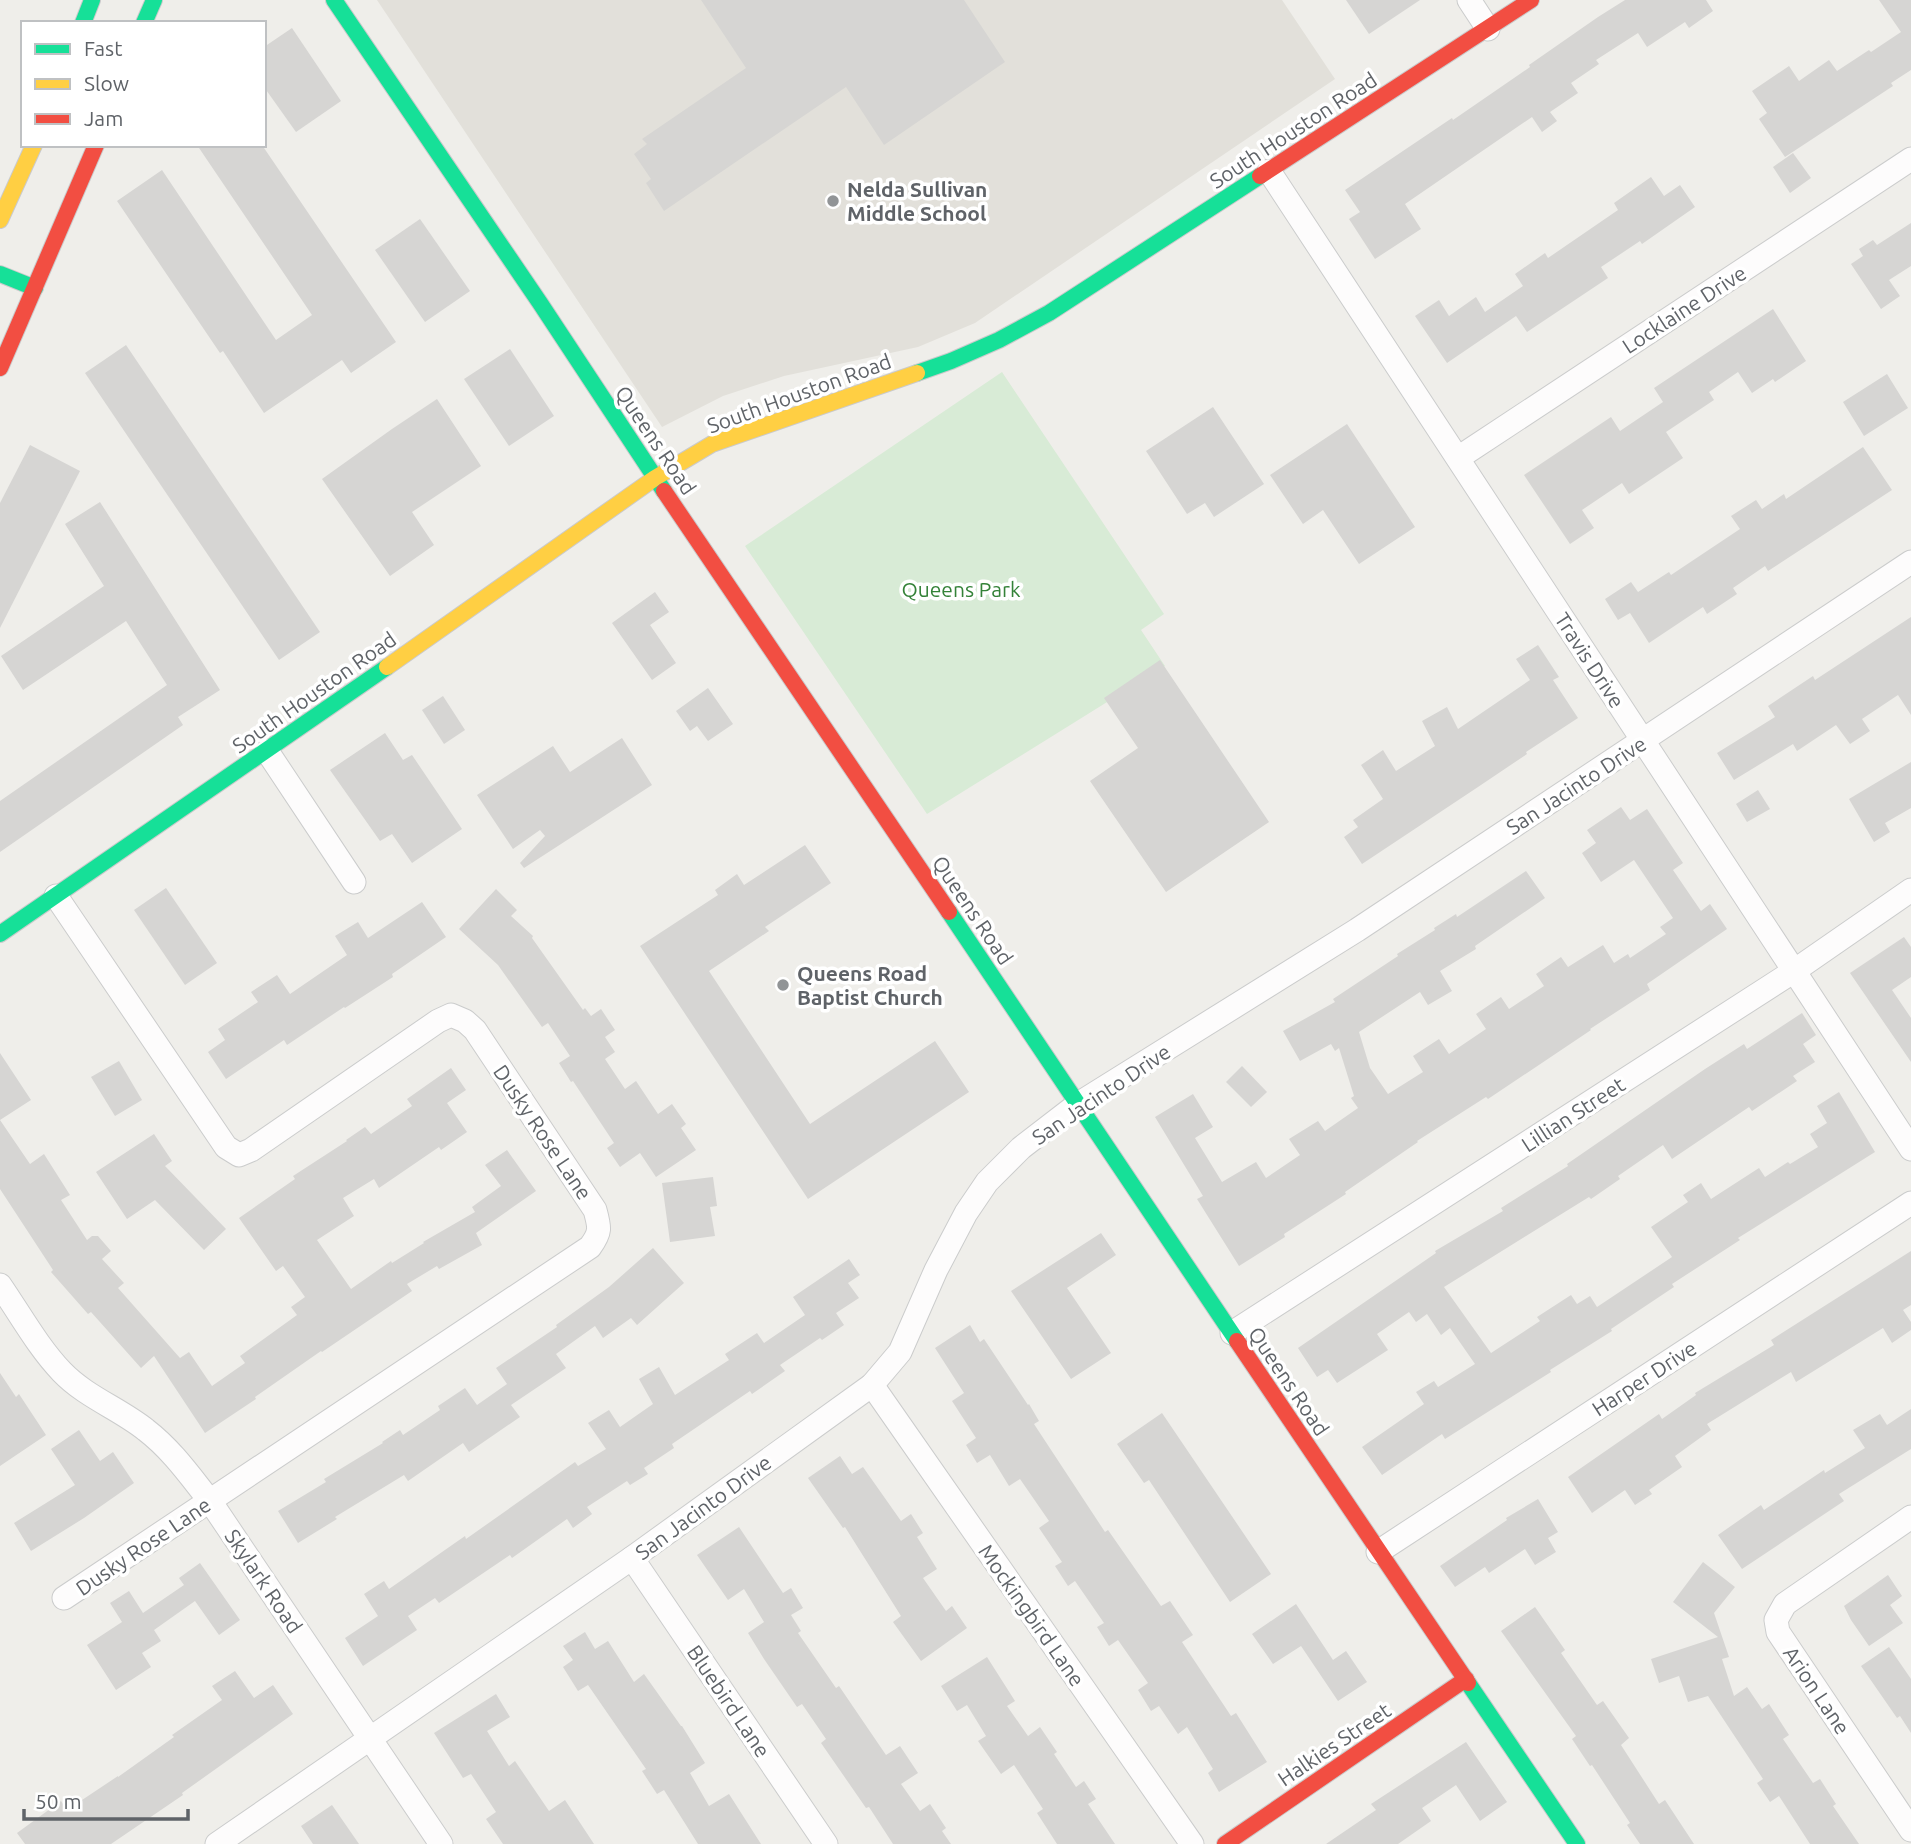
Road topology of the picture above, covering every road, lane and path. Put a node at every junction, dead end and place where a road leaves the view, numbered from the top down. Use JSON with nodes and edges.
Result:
{"nodes":[{"id":1,"x":92,"y":0,"type":"edge"},
{"id":2,"x":153,"y":0,"type":"edge"},
{"id":3,"x":334,"y":0,"type":"edge"},
{"id":4,"x":1469,"y":0,"type":"edge"},
{"id":5,"x":1531,"y":0,"type":"edge"},
{"id":6,"x":84,"y":21,"type":"edge"},
{"id":7,"x":145,"y":21,"type":"edge"},
{"id":8,"x":1488,"y":29,"type":"junction"},
{"id":9,"x":33,"y":147,"type":"edge"},
{"id":10,"x":95,"y":147,"type":"edge"},
{"id":11,"x":1911,"y":159,"type":"edge"},
{"id":12,"x":1269,"y":171,"type":"junction"},
{"id":13,"x":0,"y":220,"type":"edge"},
{"id":14,"x":0,"y":274,"type":"edge"},
{"id":15,"x":35,"y":288,"type":"junction"},
{"id":16,"x":0,"y":368,"type":"edge"},
{"id":17,"x":1458,"y":458,"type":"junction"},
{"id":18,"x":655,"y":478,"type":"junction"},
{"id":19,"x":1911,"y":562,"type":"edge"},
{"id":20,"x":1643,"y":741,"type":"junction"},
{"id":21,"x":267,"y":751,"type":"junction"},
{"id":22,"x":354,"y":882,"type":"dead end"},
{"id":23,"x":1911,"y":890,"type":"edge"},
{"id":24,"x":56,"y":896,"type":"junction"},
{"id":25,"x":0,"y":934,"type":"edge"},
{"id":26,"x":1794,"y":971,"type":"junction"},
{"id":27,"x":1078,"y":1104,"type":"junction"},
{"id":28,"x":1911,"y":1149,"type":"edge"},
{"id":29,"x":1911,"y":1203,"type":"edge"},
{"id":30,"x":0,"y":1285,"type":"edge"},
{"id":31,"x":1232,"y":1333,"type":"junction"},
{"id":32,"x":872,"y":1385,"type":"junction"},
{"id":33,"x":210,"y":1501,"type":"junction"},
{"id":34,"x":1911,"y":1517,"type":"edge"},
{"id":35,"x":1378,"y":1552,"type":"junction"},
{"id":36,"x":632,"y":1558,"type":"junction"},
{"id":37,"x":64,"y":1598,"type":"dead end"},
{"id":38,"x":1466,"y":1679,"type":"junction"},
{"id":39,"x":370,"y":1738,"type":"junction"},
{"id":40,"x":1911,"y":1830,"type":"edge"},
{"id":41,"x":217,"y":1844,"type":"edge"},
{"id":42,"x":441,"y":1844,"type":"edge"},
{"id":43,"x":826,"y":1844,"type":"edge"},
{"id":44,"x":1192,"y":1844,"type":"edge"},
{"id":45,"x":1225,"y":1844,"type":"edge"},
{"id":46,"x":1577,"y":1844,"type":"edge"}],
"edges":[{"from":1,"to":6,"type":"street"},
{"from":2,"to":7,"type":"street"},
{"from":3,"to":18,"type":"street","name":"Queens Road"},
{"from":4,"to":8,"type":"street"},
{"from":5,"to":8,"type":"street","name":"South Houston Road"},
{"from":8,"to":12,"type":"street","name":"South Houston Road"},
{"from":9,"to":13,"type":"street"},
{"from":10,"to":15,"type":"street"},
{"from":11,"to":17,"type":"street","name":"Locklaine Drive"},
{"from":12,"to":17,"type":"street","name":"Travis Drive"},
{"from":12,"to":18,"type":"street","name":"South Houston Road"},
{"from":14,"to":15,"type":"street"},
{"from":15,"to":16,"type":"street"},
{"from":17,"to":20,"type":"street","name":"Travis Drive"},
{"from":18,"to":21,"type":"street","name":"South Houston Road"},
{"from":18,"to":27,"type":"street","name":"Queens Road"},
{"from":19,"to":20,"type":"street","name":"San Jacinto Drive"},
{"from":20,"to":26,"type":"street","name":"Travis Drive"},
{"from":20,"to":27,"type":"street","name":"San Jacinto Drive"},
{"from":21,"to":22,"type":"street"},
{"from":21,"to":24,"type":"street","name":"South Houston Road"},
{"from":23,"to":26,"type":"street","name":"Lillian Street"},
{"from":24,"to":25,"type":"street","name":"South Houston Road"},
{"from":24,"to":33,"type":"street","name":"Dusky Rose Lane"},
{"from":26,"to":28,"type":"street","name":"Travis Drive"},
{"from":26,"to":31,"type":"street","name":"Lillian Street"},
{"from":27,"to":31,"type":"street","name":"Queens Road"},
{"from":27,"to":32,"type":"street","name":"San Jacinto Drive"},
{"from":29,"to":35,"type":"street","name":"Harper Drive"},
{"from":30,"to":33,"type":"street","name":"Skylark Road"},
{"from":31,"to":35,"type":"street","name":"Queens Road"},
{"from":32,"to":36,"type":"street","name":"San Jacinto Drive"},
{"from":32,"to":44,"type":"street","name":"Mockingbird Lane"},
{"from":33,"to":37,"type":"street","name":"Dusky Rose Lane"},
{"from":33,"to":39,"type":"street","name":"Skylark Road"},
{"from":34,"to":40,"type":"street","name":"Arion Lane"},
{"from":35,"to":38,"type":"street","name":"Queens Road"},
{"from":36,"to":39,"type":"street","name":"San Jacinto Drive"},
{"from":36,"to":43,"type":"street","name":"Bluebird Lane"},
{"from":38,"to":45,"type":"street","name":"Halkies Street"},
{"from":38,"to":46,"type":"street","name":"Queens Road"},
{"from":39,"to":41,"type":"street","name":"San Jacinto Drive"},
{"from":39,"to":42,"type":"street","name":"Skylark Road"}]}
